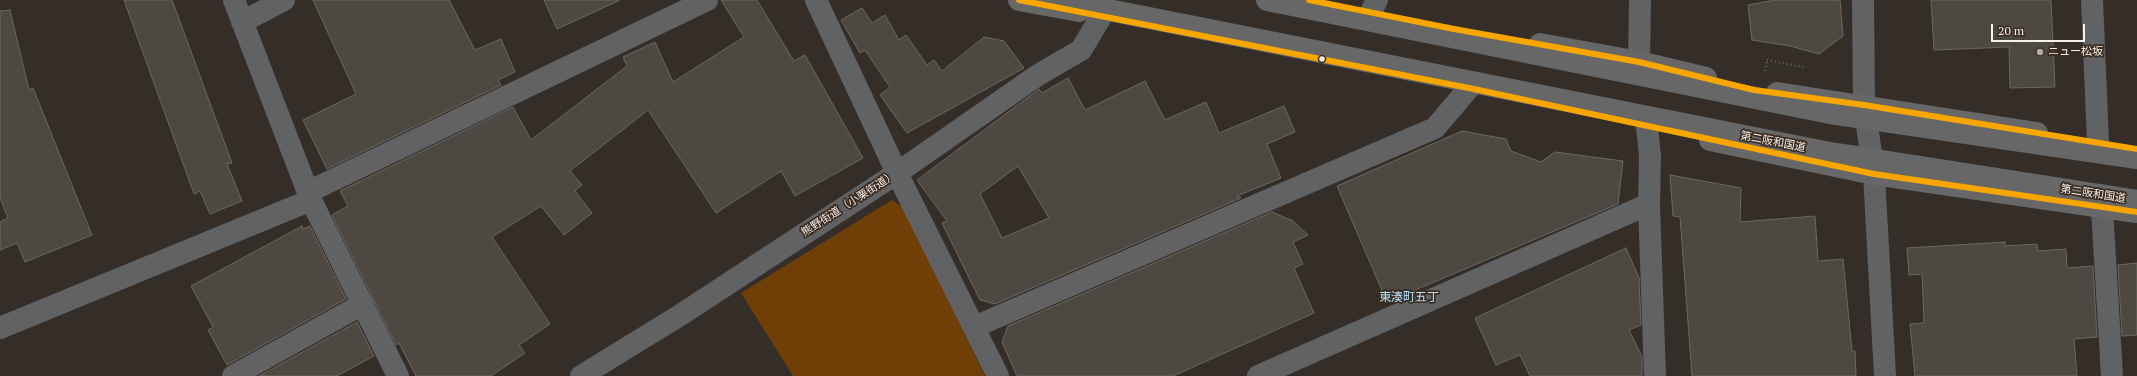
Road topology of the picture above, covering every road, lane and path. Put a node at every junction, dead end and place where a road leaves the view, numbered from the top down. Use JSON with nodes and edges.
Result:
{"nodes":[{"id":1,"x":234,"y":0,"type":"edge"},
{"id":2,"x":284,"y":0,"type":"edge"},
{"id":3,"x":707,"y":0,"type":"edge"},
{"id":4,"x":816,"y":0,"type":"edge"},
{"id":5,"x":1018,"y":0,"type":"edge"},
{"id":6,"x":1058,"y":0,"type":"edge"},
{"id":7,"x":1267,"y":0,"type":"edge"},
{"id":8,"x":1309,"y":0,"type":"edge"},
{"id":9,"x":1640,"y":0,"type":"edge"},
{"id":10,"x":1863,"y":0,"type":"edge"},
{"id":11,"x":2092,"y":0,"type":"edge"},
{"id":12,"x":1374,"y":6,"type":"edge"},
{"id":13,"x":1102,"y":16,"type":"junction"},
{"id":14,"x":242,"y":22,"type":"junction"},
{"id":15,"x":1767,"y":60,"type":"dead end"},
{"id":16,"x":1639,"y":62,"type":"junction"},
{"id":17,"x":1810,"y":68,"type":"dead end"},
{"id":18,"x":1469,"y":88,"type":"junction"},
{"id":19,"x":1864,"y":105,"type":"junction"},
{"id":20,"x":1646,"y":127,"type":"junction"},
{"id":21,"x":2098,"y":142,"type":"junction"},
{"id":22,"x":2137,"y":149,"type":"edge"},
{"id":23,"x":2137,"y":158,"type":"edge"},
{"id":24,"x":897,"y":173,"type":"junction"},
{"id":25,"x":1874,"y":174,"type":"junction"},
{"id":26,"x":310,"y":196,"type":"junction"},
{"id":27,"x":2137,"y":201,"type":"edge"},
{"id":28,"x":1649,"y":204,"type":"junction"},
{"id":29,"x":2102,"y":208,"type":"junction"},
{"id":30,"x":2137,"y":212,"type":"edge"},
{"id":31,"x":363,"y":304,"type":"junction"},
{"id":32,"x":974,"y":327,"type":"junction"},
{"id":33,"x":0,"y":328,"type":"edge"},
{"id":34,"x":233,"y":376,"type":"edge"},
{"id":35,"x":398,"y":376,"type":"edge"},
{"id":36,"x":581,"y":376,"type":"edge"},
{"id":37,"x":998,"y":376,"type":"edge"},
{"id":38,"x":1258,"y":376,"type":"edge"},
{"id":39,"x":1655,"y":376,"type":"edge"},
{"id":40,"x":1885,"y":376,"type":"edge"},
{"id":41,"x":2112,"y":376,"type":"edge"}],
"edges":[{"from":1,"to":14,"type":"street"},
{"from":2,"to":14,"type":"street"},
{"from":3,"to":26,"type":"street"},
{"from":4,"to":24,"type":"street"},
{"from":5,"to":13,"type":"highway"},
{"from":6,"to":27,"type":"highway","name":"第二阪和国道","bridge":true},
{"from":7,"to":23,"type":"highway","bridge":true},
{"from":8,"to":12,"type":"highway"},
{"from":9,"to":16,"type":"street"},
{"from":10,"to":19,"type":"street"},
{"from":11,"to":21,"type":"street"},
{"from":12,"to":16,"type":"highway"},
{"from":13,"to":18,"type":"highway"},
{"from":13,"to":24,"type":"street","name":"熊野街道（小栗街道）"},
{"from":14,"to":26,"type":"street"},
{"from":15,"to":17,"type":"path"},
{"from":16,"to":19,"type":"highway"},
{"from":18,"to":20,"type":"highway"},
{"from":18,"to":32,"type":"street"},
{"from":19,"to":21,"type":"highway"},
{"from":19,"to":25,"type":"street"},
{"from":20,"to":25,"type":"highway"},
{"from":20,"to":28,"type":"street"},
{"from":21,"to":22,"type":"highway"},
{"from":24,"to":32,"type":"street"},
{"from":24,"to":36,"type":"street","name":"熊野街道（小栗街道）"},
{"from":25,"to":29,"type":"highway"},
{"from":25,"to":40,"type":"street"},
{"from":26,"to":31,"type":"street"},
{"from":26,"to":33,"type":"street"},
{"from":28,"to":38,"type":"street"},
{"from":28,"to":39,"type":"street"},
{"from":29,"to":30,"type":"highway"},
{"from":29,"to":41,"type":"street"},
{"from":31,"to":34,"type":"street"},
{"from":31,"to":35,"type":"street"},
{"from":32,"to":37,"type":"street"}]}
